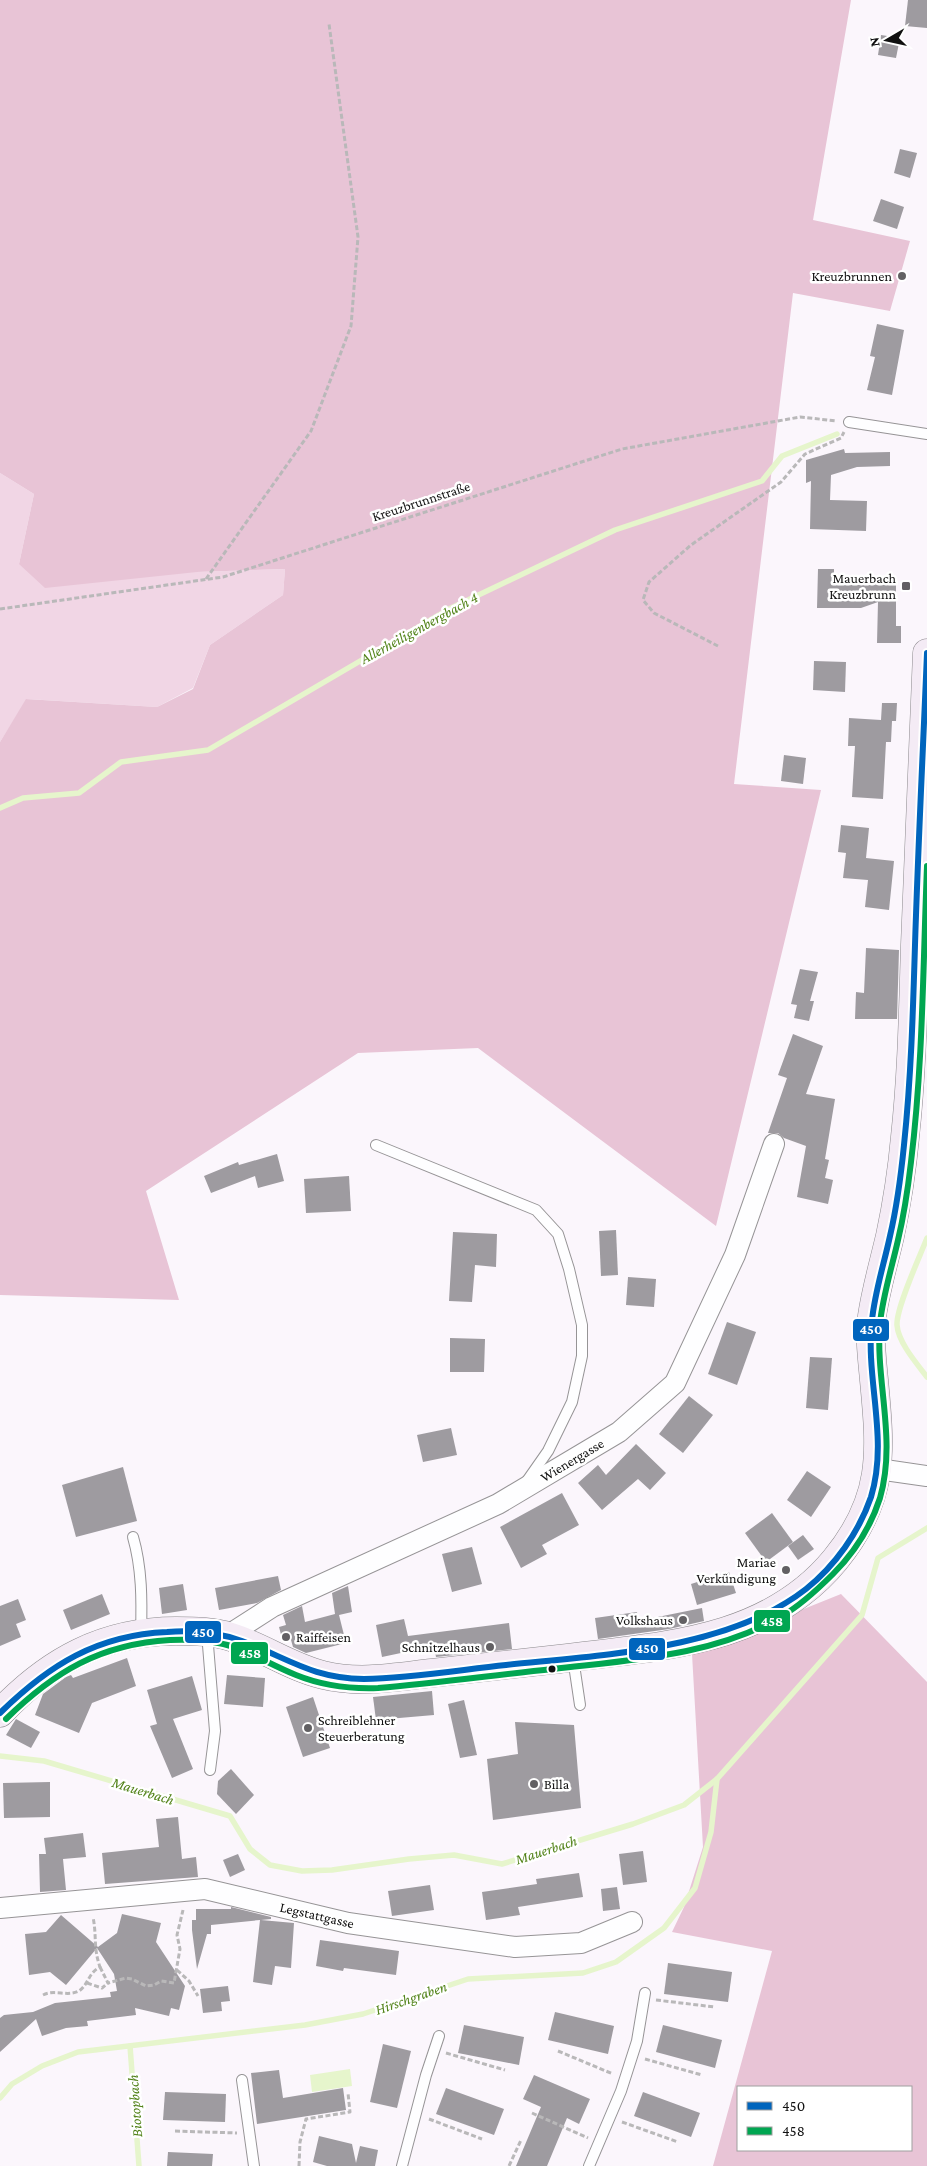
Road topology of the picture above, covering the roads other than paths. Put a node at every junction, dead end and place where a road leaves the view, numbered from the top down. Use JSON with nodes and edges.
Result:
{"nodes":[{"id":1,"x":849,"y":422,"type":"road end"},
{"id":2,"x":927,"y":434,"type":"edge"},
{"id":3,"x":927,"y":653,"type":"edge"},
{"id":4,"x":925,"y":762,"type":"edge"},
{"id":5,"x":921,"y":970,"type":"edge"},
{"id":6,"x":774,"y":1144,"type":"dead end"},
{"id":7,"x":376,"y":1146,"type":"dead end"},
{"id":8,"x":878,"y":1469,"type":"junction"},
{"id":9,"x":927,"y":1476,"type":"edge"},
{"id":10,"x":521,"y":1490,"type":"junction"},
{"id":11,"x":133,"y":1537,"type":"dead end"},
{"id":12,"x":141,"y":1634,"type":"junction"},
{"id":13,"x":217,"y":1634,"type":"junction"},
{"id":14,"x":573,"y":1657,"type":"junction"},
{"id":15,"x":580,"y":1705,"type":"dead end"},
{"id":16,"x":0,"y":1713,"type":"edge"},
{"id":17,"x":210,"y":1770,"type":"dead end"},
{"id":18,"x":0,"y":1908,"type":"edge"},
{"id":19,"x":632,"y":1922,"type":"dead end"},
{"id":20,"x":644,"y":1996,"type":"road end"},
{"id":21,"x":439,"y":2036,"type":"dead end"},
{"id":22,"x":242,"y":2080,"type":"dead end"},
{"id":23,"x":254,"y":2166,"type":"edge"},
{"id":24,"x":402,"y":2166,"type":"edge"},
{"id":25,"x":589,"y":2166,"type":"edge"}],
"edges":[{"from":1,"to":2,"type":"lane"},
{"from":3,"to":4,"type":"main road"},
{"from":4,"to":5,"type":"main road"},
{"from":5,"to":8,"type":"main road"},
{"from":6,"to":10,"type":"street","name":"Wienergasse"},
{"from":7,"to":10,"type":"lane"},
{"from":8,"to":9,"type":"street"},
{"from":8,"to":14,"type":"main road"},
{"from":10,"to":13,"type":"street","name":"Wienergasse"},
{"from":11,"to":12,"type":"lane"},
{"from":12,"to":13,"type":"main road"},
{"from":12,"to":16,"type":"main road"},
{"from":13,"to":14,"type":"main road"},
{"from":13,"to":17,"type":"lane"},
{"from":14,"to":15,"type":"lane"},
{"from":18,"to":19,"type":"street","name":"Legstattgasse"},
{"from":20,"to":25,"type":"lane"},
{"from":21,"to":24,"type":"lane"},
{"from":22,"to":23,"type":"lane"}]}
